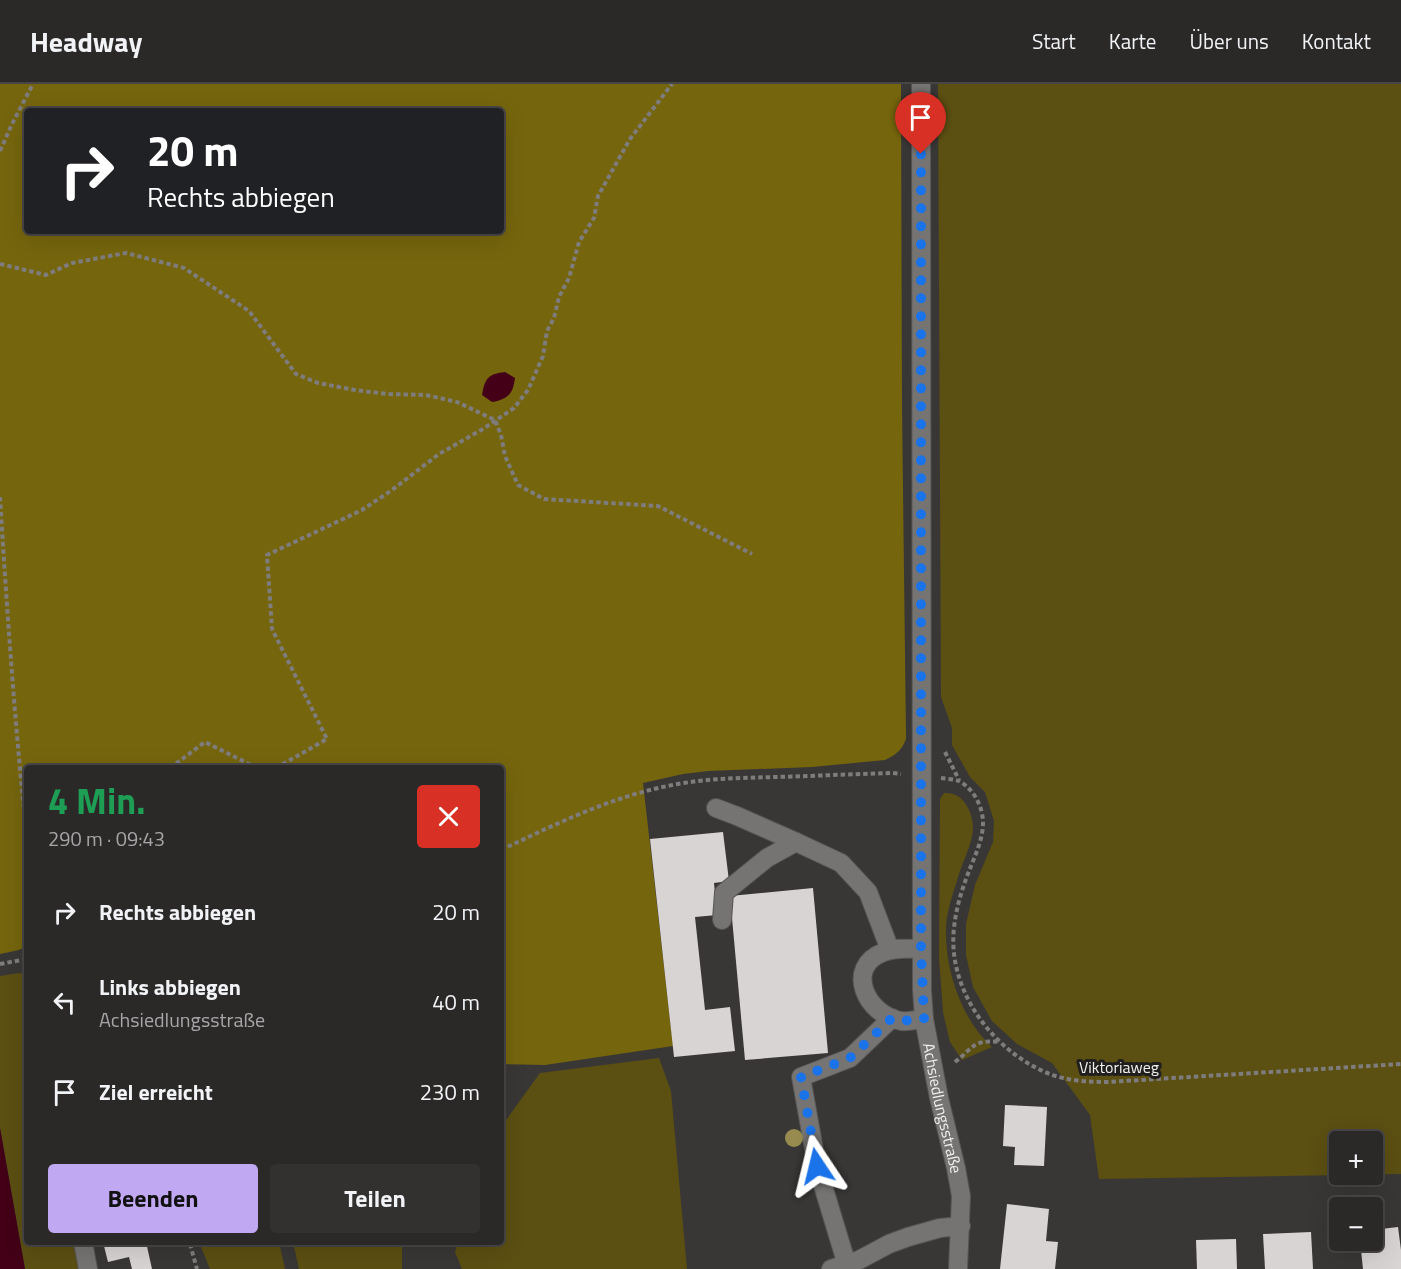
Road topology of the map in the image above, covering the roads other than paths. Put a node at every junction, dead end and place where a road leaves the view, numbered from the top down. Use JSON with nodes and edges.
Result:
{"nodes":[{"id":1,"x":921,"y":84,"type":"edge"},
{"id":2,"x":716,"y":808,"type":"dead end"},
{"id":3,"x":796,"y":842,"type":"junction"},
{"id":4,"x":722,"y":920,"type":"dead end"},
{"id":5,"x":921,"y":948,"type":"junction"},
{"id":6,"x":890,"y":951,"type":"junction"},
{"id":7,"x":892,"y":1018,"type":"junction"},
{"id":8,"x":924,"y":1019,"type":"junction"},
{"id":9,"x":961,"y":1226,"type":"junction"},
{"id":10,"x":84,"y":1245,"type":"edge"},
{"id":11,"x":839,"y":1267,"type":"edge"},
{"id":12,"x":88,"y":1269,"type":"edge"},
{"id":13,"x":958,"y":1269,"type":"edge"}],
"edges":[{"from":1,"to":5,"type":"street","name":"Achsiedlungsstraße"},
{"from":2,"to":3,"type":"street"},
{"from":3,"to":4,"type":"street"},
{"from":3,"to":6,"type":"street"},
{"from":5,"to":6,"type":"street"},
{"from":5,"to":8,"type":"street","name":"Achsiedlungsstraße"},
{"from":6,"to":7,"type":"street"},
{"from":7,"to":8,"type":"street"},
{"from":7,"to":11,"type":"street"},
{"from":8,"to":9,"type":"street","name":"Achsiedlungsstraße"},
{"from":9,"to":11,"type":"street"},
{"from":9,"to":13,"type":"street","name":"Achsiedlungsstraße"},
{"from":10,"to":12,"type":"street"}]}
